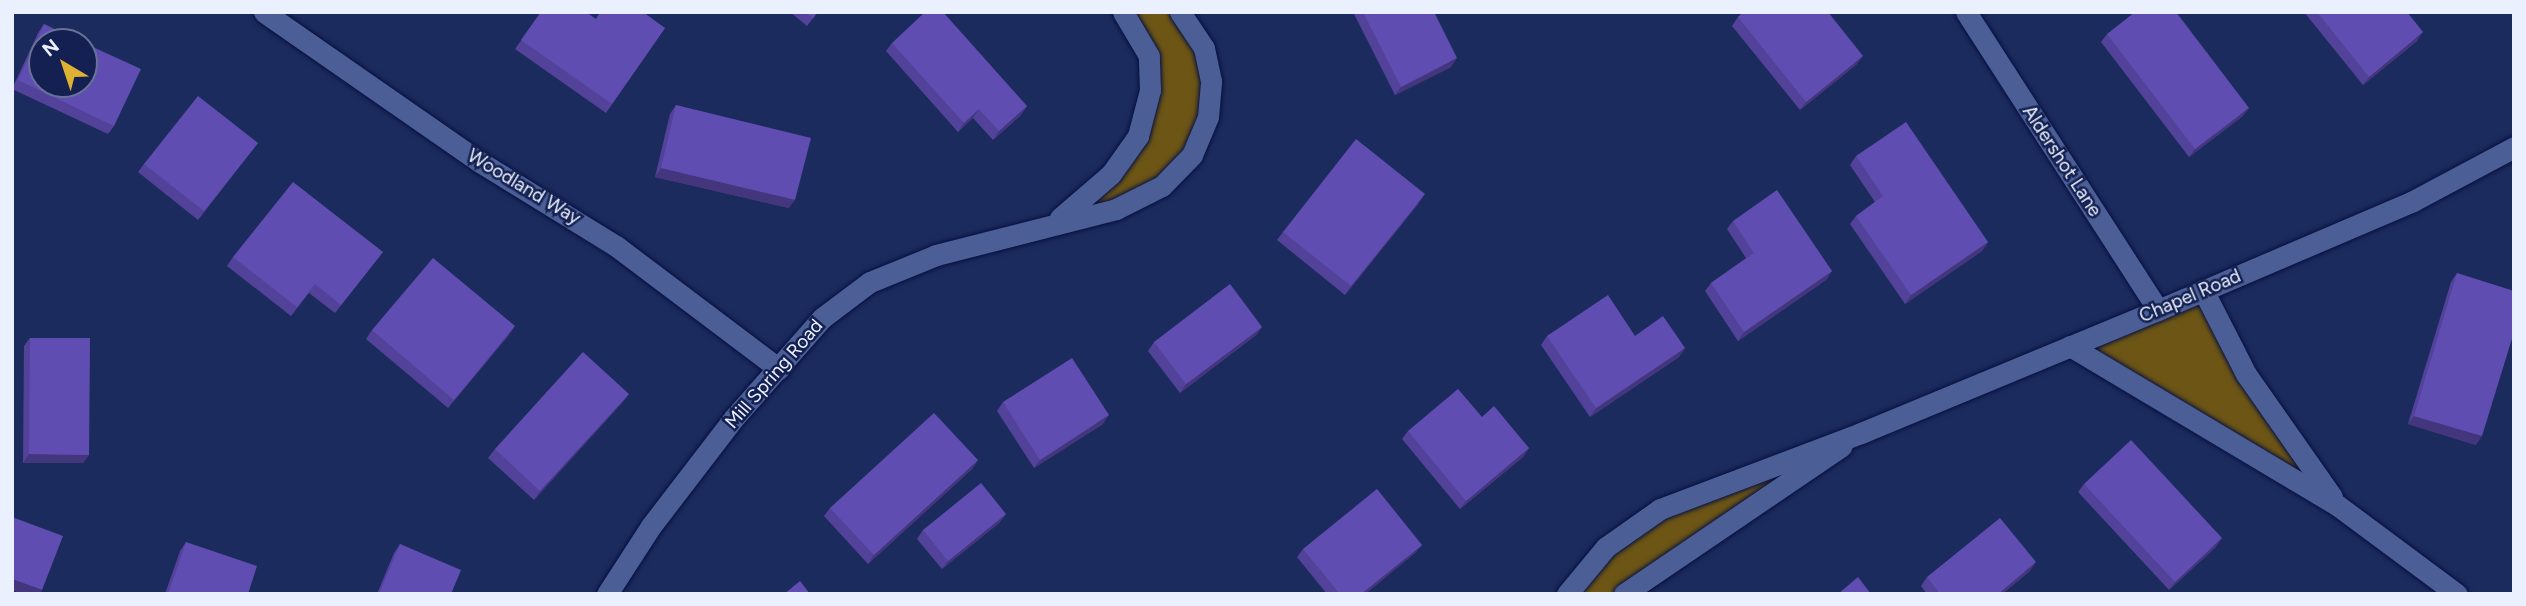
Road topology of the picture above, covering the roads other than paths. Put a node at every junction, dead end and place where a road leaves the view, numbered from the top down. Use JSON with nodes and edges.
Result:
{"nodes":[{"id":1,"x":264,"y":12,"type":"edge"},
{"id":2,"x":1123,"y":12,"type":"edge"},
{"id":3,"x":1180,"y":12,"type":"edge"},
{"id":4,"x":1966,"y":12,"type":"edge"},
{"id":5,"x":2514,"y":147,"type":"edge"},
{"id":6,"x":1047,"y":228,"type":"junction"},
{"id":7,"x":2203,"y":290,"type":"junction"},
{"id":8,"x":2158,"y":310,"type":"junction"},
{"id":9,"x":2070,"y":346,"type":"junction"},
{"id":10,"x":779,"y":369,"type":"junction"},
{"id":11,"x":1861,"y":433,"type":"junction"},
{"id":12,"x":2337,"y":505,"type":"junction"},
{"id":13,"x":607,"y":594,"type":"edge"},
{"id":14,"x":1567,"y":594,"type":"edge"},
{"id":15,"x":1624,"y":594,"type":"edge"},
{"id":16,"x":2457,"y":594,"type":"edge"}],
"edges":[{"from":1,"to":10,"type":"street","name":"Woodland Way"},
{"from":2,"to":6,"type":"street","name":"Mill Spring Road"},
{"from":3,"to":6,"type":"street","name":"Mill Spring Road"},
{"from":4,"to":8,"type":"street","name":"Aldershot Lane"},
{"from":5,"to":7,"type":"street","name":"Chapel Road"},
{"from":6,"to":10,"type":"street","name":"Mill Spring Road"},
{"from":7,"to":8,"type":"street","name":"Chapel Road"},
{"from":7,"to":12,"type":"street"},
{"from":8,"to":9,"type":"street","name":"Chapel Road"},
{"from":9,"to":11,"type":"street","name":"Chapel Road"},
{"from":9,"to":12,"type":"street"},
{"from":10,"to":13,"type":"street","name":"Mill Spring Road"},
{"from":11,"to":14,"type":"street","name":"Chapel Road"},
{"from":11,"to":15,"type":"street","name":"Chapel Road"},
{"from":12,"to":16,"type":"street"}]}
